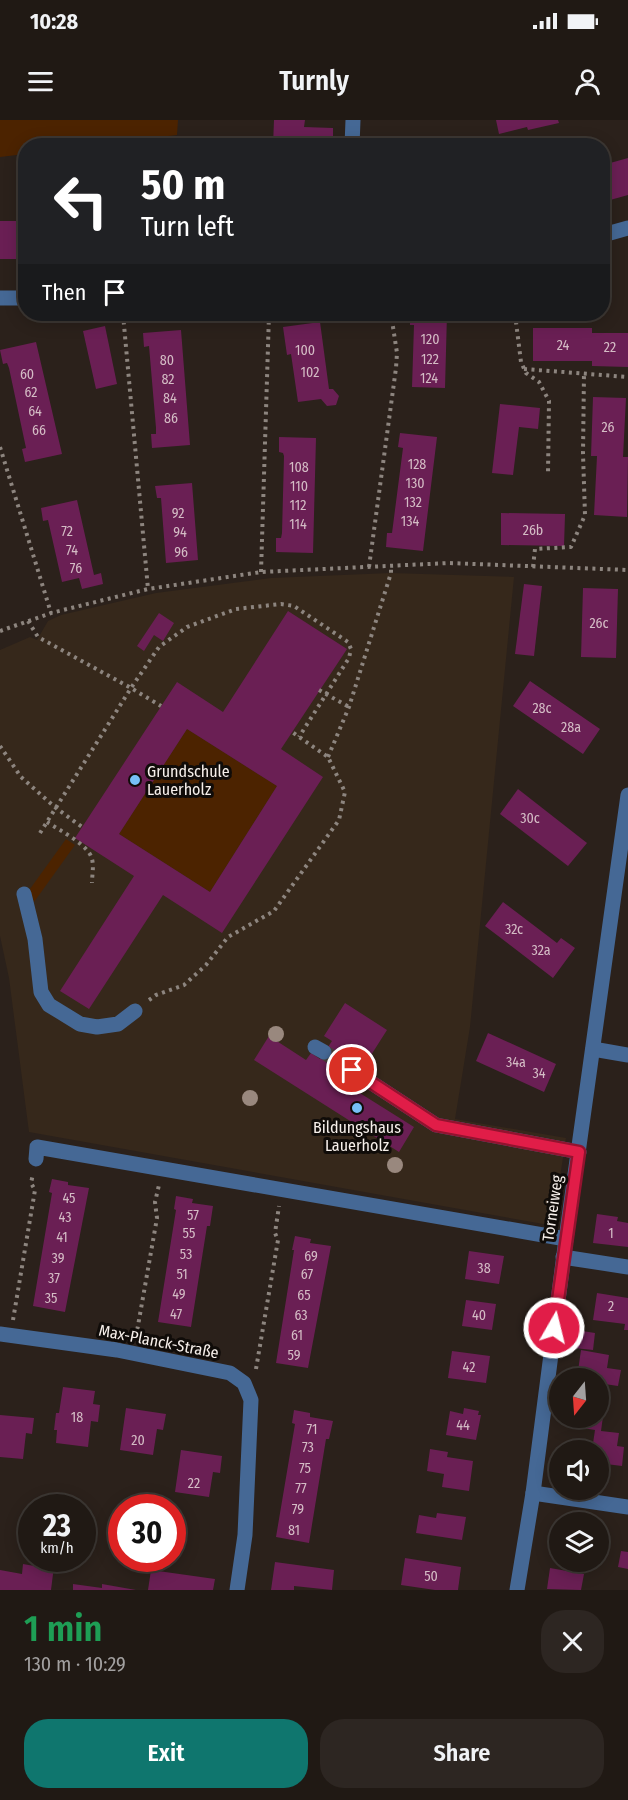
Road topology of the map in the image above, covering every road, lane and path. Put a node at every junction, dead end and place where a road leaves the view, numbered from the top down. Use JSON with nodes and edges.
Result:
{"nodes":[{"id":1,"x":353,"y":120,"type":"edge"},
{"id":2,"x":352,"y":138,"type":"edge"},
{"id":3,"x":628,"y":228,"type":"edge"},
{"id":4,"x":610,"y":234,"type":"edge"},
{"id":5,"x":0,"y":298,"type":"edge"},
{"id":6,"x":18,"y":298,"type":"edge"},
{"id":7,"x":124,"y":321,"type":"edge"},
{"id":8,"x":269,"y":321,"type":"edge"},
{"id":9,"x":392,"y":321,"type":"edge"},
{"id":10,"x":516,"y":321,"type":"edge"},
{"id":11,"x":524,"y":369,"type":"junction"},
{"id":12,"x":584,"y":373,"type":"junction"},
{"id":13,"x":628,"y":377,"type":"edge"},
{"id":14,"x":0,"y":447,"type":"edge"},
{"id":15,"x":548,"y":473,"type":"dead end"},
{"id":16,"x":391,"y":566,"type":"junction"},
{"id":17,"x":369,"y":567,"type":"junction"},
{"id":18,"x":533,"y":567,"type":"junction"},
{"id":19,"x":628,"y":570,"type":"edge"},
{"id":20,"x":261,"y":572,"type":"junction"},
{"id":21,"x":148,"y":588,"type":"junction"},
{"id":22,"x":51,"y":613,"type":"junction"},
{"id":23,"x":28,"y":621,"type":"junction"},
{"id":24,"x":0,"y":632,"type":"edge"},
{"id":25,"x":131,"y":688,"type":"junction"},
{"id":26,"x":319,"y":690,"type":"dead end"},
{"id":27,"x":326,"y":694,"type":"junction"},
{"id":28,"x":161,"y":706,"type":"dead end"},
{"id":29,"x":349,"y":707,"type":"junction"},
{"id":30,"x":292,"y":732,"type":"dead end"},
{"id":31,"x":299,"y":737,"type":"junction"},
{"id":32,"x":0,"y":746,"type":"edge"},
{"id":33,"x":328,"y":757,"type":"junction"},
{"id":34,"x":628,"y":795,"type":"edge"},
{"id":35,"x":56,"y":808,"type":"junction"},
{"id":36,"x":47,"y":822,"type":"junction"},
{"id":37,"x":82,"y":827,"type":"dead end"},
{"id":38,"x":40,"y":833,"type":"dead end"},
{"id":39,"x":625,"y":834,"type":"edge"},
{"id":40,"x":92,"y":883,"type":"dead end"},
{"id":41,"x":24,"y":894,"type":"dead end"},
{"id":42,"x":135,"y":1011,"type":"joint"},
{"id":43,"x":593,"y":1049,"type":"junction"},
{"id":44,"x":628,"y":1055,"type":"edge"},
{"id":45,"x":352,"y":1070,"type":"tunnel mouth"},
{"id":46,"x":579,"y":1152,"type":"junction"},
{"id":47,"x":36,"y":1159,"type":"joint"},
{"id":48,"x":162,"y":1169,"type":"junction"},
{"id":49,"x":282,"y":1190,"type":"junction"},
{"id":50,"x":566,"y":1239,"type":"junction"},
{"id":51,"x":563,"y":1257,"type":"junction"},
{"id":52,"x":628,"y":1266,"type":"edge"},
{"id":53,"x":5,"y":1334,"type":"edge"},
{"id":54,"x":133,"y":1354,"type":"junction"},
{"id":55,"x":251,"y":1400,"type":"junction"},
{"id":56,"x":533,"y":1493,"type":"junction"},
{"id":57,"x":628,"y":1507,"type":"edge"},
{"id":58,"x":237,"y":1590,"type":"edge"},
{"id":59,"x":517,"y":1590,"type":"edge"}],
"edges":[{"from":1,"to":2,"type":"street"},
{"from":3,"to":4,"type":"street"},
{"from":5,"to":6,"type":"street"},
{"from":7,"to":21,"type":"path"},
{"from":8,"to":20,"type":"path"},
{"from":9,"to":17,"type":"path"},
{"from":10,"to":11,"type":"path"},
{"from":11,"to":12,"type":"path"},
{"from":11,"to":15,"type":"path"},
{"from":12,"to":13,"type":"path"},
{"from":12,"to":18,"type":"path"},
{"from":14,"to":22,"type":"path"},
{"from":16,"to":17,"type":"path"},
{"from":16,"to":18,"type":"path"},
{"from":16,"to":29,"type":"path"},
{"from":17,"to":20,"type":"path"},
{"from":18,"to":19,"type":"path"},
{"from":20,"to":21,"type":"path"},
{"from":21,"to":22,"type":"path"},
{"from":22,"to":23,"type":"path"},
{"from":23,"to":24,"type":"path"},
{"from":23,"to":25,"type":"path"},
{"from":25,"to":27,"type":"path"},
{"from":25,"to":28,"type":"path"},
{"from":25,"to":35,"type":"path"},
{"from":26,"to":27,"type":"path"},
{"from":27,"to":29,"type":"path"},
{"from":27,"to":31,"type":"path"},
{"from":29,"to":33,"type":"path"},
{"from":30,"to":31,"type":"path"},
{"from":31,"to":33,"type":"path"},
{"from":32,"to":35,"type":"path"},
{"from":33,"to":42,"type":"path"},
{"from":34,"to":39,"type":"street","name":"Torneiweg"},
{"from":35,"to":36,"type":"path"},
{"from":35,"to":37,"type":"path"},
{"from":36,"to":38,"type":"path"},
{"from":36,"to":40,"type":"path"},
{"from":39,"to":43,"type":"street","name":"Torneiweg"},
{"from":41,"to":42,"type":"street"},
{"from":43,"to":44,"type":"street"},
{"from":43,"to":46,"type":"street","name":"Torneiweg"},
{"from":45,"to":46,"type":"street"},
{"from":46,"to":50,"type":"street","name":"Torneiweg"},
{"from":47,"to":48,"type":"street"},
{"from":47,"to":53,"type":"path"},
{"from":48,"to":49,"type":"street"},
{"from":48,"to":54,"type":"path"},
{"from":49,"to":50,"type":"street"},
{"from":49,"to":55,"type":"path"},
{"from":50,"to":51,"type":"street","name":"Torneiweg"},
{"from":51,"to":52,"type":"street"},
{"from":51,"to":56,"type":"street","name":"Torneiweg"},
{"from":53,"to":54,"type":"street","name":"Max-Planck-Straße"},
{"from":54,"to":55,"type":"street","name":"Max-Planck-Straße"},
{"from":55,"to":58,"type":"street"},
{"from":56,"to":57,"type":"street"},
{"from":56,"to":59,"type":"street","name":"Torneiweg"}]}
